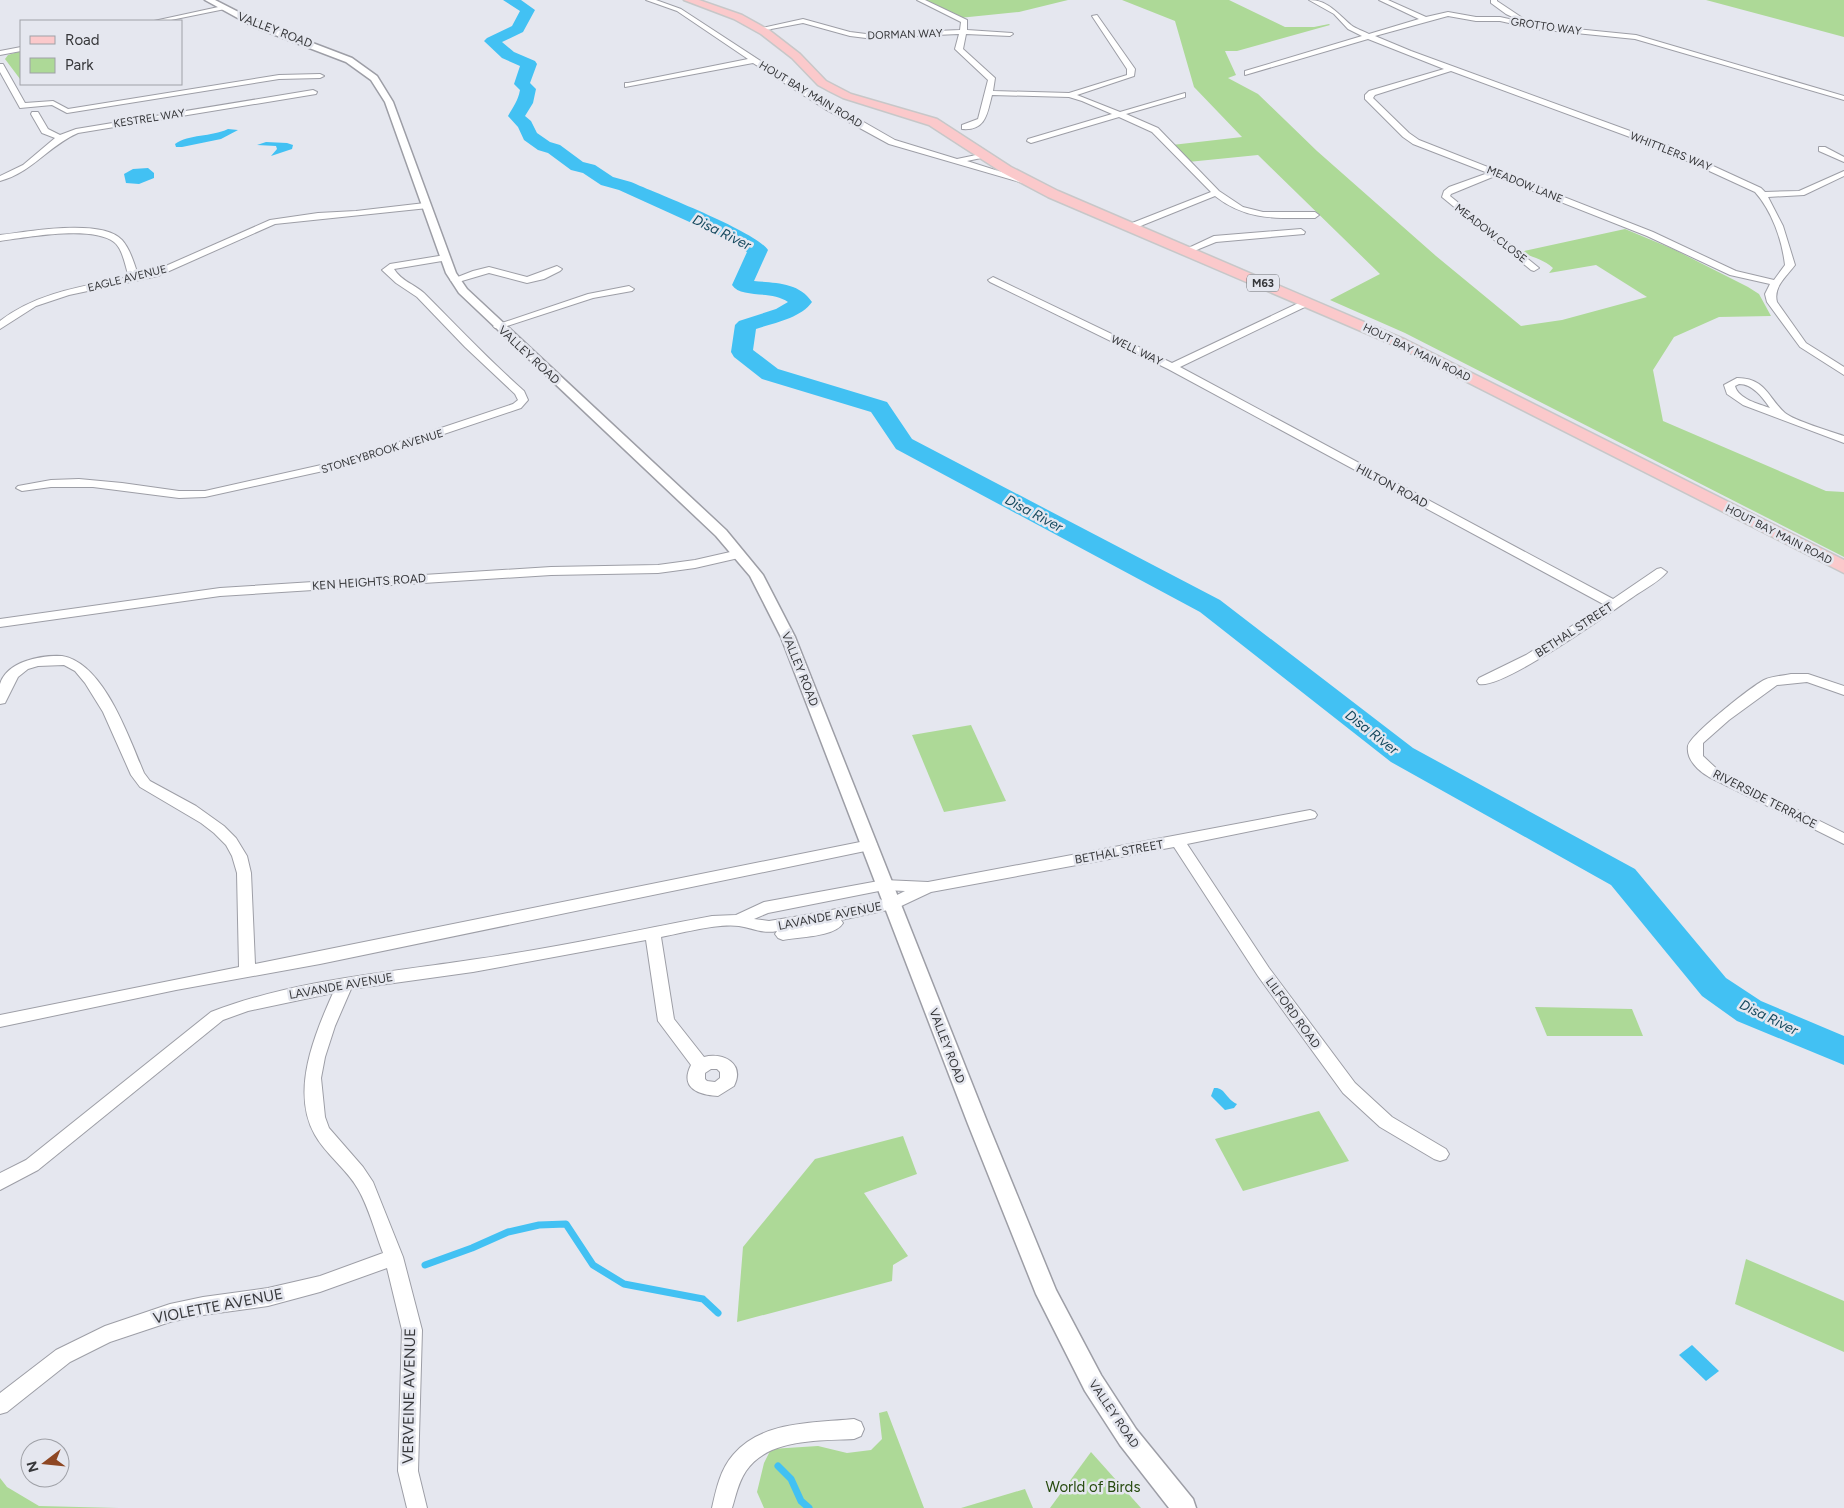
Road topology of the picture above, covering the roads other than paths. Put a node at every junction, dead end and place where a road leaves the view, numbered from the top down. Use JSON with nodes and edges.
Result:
{"nodes":[{"id":1,"x":649,"y":0,"type":"edge"},
{"id":2,"x":689,"y":0,"type":"edge"},
{"id":3,"x":920,"y":0,"type":"edge"},
{"id":4,"x":1312,"y":0,"type":"edge"},
{"id":5,"x":1382,"y":0,"type":"edge"},
{"id":6,"x":1494,"y":0,"type":"edge"},
{"id":7,"x":216,"y":4,"type":"edge"},
{"id":8,"x":1095,"y":16,"type":"dead end"},
{"id":9,"x":1426,"y":19,"type":"junction"},
{"id":10,"x":160,"y":20,"type":"edge"},
{"id":11,"x":1536,"y":27,"type":"junction"},
{"id":12,"x":763,"y":31,"type":"junction"},
{"id":13,"x":962,"y":32,"type":"junction"},
{"id":14,"x":1010,"y":34,"type":"dead end"},
{"id":15,"x":1371,"y":36,"type":"junction"},
{"id":16,"x":20,"y":49,"type":"edge"},
{"id":17,"x":0,"y":53,"type":"edge"},
{"id":18,"x":756,"y":60,"type":"junction"},
{"id":19,"x":0,"y":66,"type":"edge"},
{"id":20,"x":1450,"y":69,"type":"junction"},
{"id":21,"x":1248,"y":73,"type":"dead end"},
{"id":22,"x":320,"y":76,"type":"dead end"},
{"id":23,"x":628,"y":85,"type":"dead end"},
{"id":24,"x":313,"y":92,"type":"dead end"},
{"id":25,"x":988,"y":93,"type":"junction"},
{"id":26,"x":1068,"y":95,"type":"junction"},
{"id":27,"x":1182,"y":95,"type":"dead end"},
{"id":28,"x":1844,"y":98,"type":"edge"},
{"id":29,"x":35,"y":114,"type":"dead end"},
{"id":30,"x":1120,"y":114,"type":"junction"},
{"id":31,"x":965,"y":127,"type":"dead end"},
{"id":32,"x":60,"y":138,"type":"junction"},
{"id":33,"x":1031,"y":141,"type":"dead end"},
{"id":34,"x":1822,"y":149,"type":"dead end"},
{"id":35,"x":983,"y":155,"type":"junction"},
{"id":36,"x":1844,"y":160,"type":"edge"},
{"id":37,"x":957,"y":161,"type":"junction"},
{"id":38,"x":1496,"y":173,"type":"junction"},
{"id":39,"x":1844,"y":173,"type":"edge"},
{"id":40,"x":0,"y":179,"type":"edge"},
{"id":41,"x":1026,"y":181,"type":"junction"},
{"id":42,"x":1216,"y":193,"type":"junction"},
{"id":43,"x":1764,"y":195,"type":"junction"},
{"id":44,"x":425,"y":206,"type":"junction"},
{"id":45,"x":1315,"y":215,"type":"dead end"},
{"id":46,"x":1130,"y":228,"type":"junction"},
{"id":47,"x":1301,"y":232,"type":"dead end"},
{"id":48,"x":0,"y":238,"type":"edge"},
{"id":49,"x":1186,"y":251,"type":"junction"},
{"id":50,"x":446,"y":260,"type":"junction"},
{"id":51,"x":1534,"y":268,"type":"dead end"},
{"id":52,"x":557,"y":269,"type":"dead end"},
{"id":53,"x":1732,"y":273,"type":"junction"},
{"id":54,"x":135,"y":279,"type":"junction"},
{"id":55,"x":455,"y":280,"type":"junction"},
{"id":56,"x":993,"y":280,"type":"dead end"},
{"id":57,"x":1776,"y":283,"type":"junction"},
{"id":58,"x":629,"y":289,"type":"dead end"},
{"id":59,"x":1770,"y":294,"type":"junction"},
{"id":60,"x":1308,"y":302,"type":"junction"},
{"id":61,"x":0,"y":326,"type":"edge"},
{"id":62,"x":498,"y":326,"type":"junction"},
{"id":63,"x":1172,"y":367,"type":"junction"},
{"id":64,"x":1844,"y":372,"type":"edge"},
{"id":65,"x":1782,"y":416,"type":"junction"},
{"id":66,"x":1844,"y":440,"type":"edge"},
{"id":67,"x":22,"y":488,"type":"dead end"},
{"id":68,"x":739,"y":554,"type":"junction"},
{"id":69,"x":1844,"y":567,"type":"edge"},
{"id":70,"x":1661,"y":572,"type":"dead end"},
{"id":71,"x":1613,"y":604,"type":"junction"},
{"id":72,"x":0,"y":623,"type":"edge"},
{"id":73,"x":1484,"y":681,"type":"dead end"},
{"id":74,"x":1844,"y":691,"type":"edge"},
{"id":75,"x":0,"y":700,"type":"edge"},
{"id":76,"x":1310,"y":815,"type":"dead end"},
{"id":77,"x":1844,"y":839,"type":"edge"},
{"id":78,"x":1178,"y":841,"type":"junction"},
{"id":79,"x":870,"y":846,"type":"junction"},
{"id":80,"x":884,"y":885,"type":"junction"},
{"id":81,"x":928,"y":887,"type":"junction"},
{"id":82,"x":820,"y":896,"type":"junction"},
{"id":83,"x":892,"y":904,"type":"junction"},
{"id":84,"x":845,"y":914,"type":"junction"},
{"id":85,"x":826,"y":917,"type":"junction"},
{"id":86,"x":738,"y":920,"type":"junction"},
{"id":87,"x":653,"y":933,"type":"junction"},
{"id":88,"x":247,"y":971,"type":"junction"},
{"id":89,"x":345,"y":984,"type":"junction"},
{"id":90,"x":0,"y":1022,"type":"edge"},
{"id":91,"x":701,"y":1066,"type":"dead end"},
{"id":92,"x":1440,"y":1154,"type":"dead end"},
{"id":93,"x":0,"y":1182,"type":"edge"},
{"id":94,"x":394,"y":1257,"type":"junction"},
{"id":95,"x":0,"y":1405,"type":"edge"},
{"id":96,"x":854,"y":1429,"type":"dead end"},
{"id":97,"x":417,"y":1508,"type":"edge"},
{"id":98,"x":722,"y":1508,"type":"edge"},
{"id":99,"x":1184,"y":1508,"type":"edge"}],
"edges":[{"from":1,"to":18,"type":"street","name":"HOUT BAY MAIN ROAD"},
{"from":2,"to":12,"type":"main road","name":"HOUT BAY MAIN ROAD","number":"M63"},
{"from":3,"to":13,"type":"street"},
{"from":4,"to":15,"type":"street","name":"WHITTLERS WAY"},
{"from":5,"to":9,"type":"street"},
{"from":6,"to":11,"type":"street"},
{"from":7,"to":10,"type":"street"},
{"from":7,"to":44,"type":"street","name":"VALLEY ROAD"},
{"from":8,"to":26,"type":"street"},
{"from":9,"to":11,"type":"street","name":"GROTTO WAY"},
{"from":9,"to":15,"type":"street","name":"GROTTO WAY"},
{"from":11,"to":28,"type":"street","name":"GROTTO WAY"},
{"from":12,"to":13,"type":"street","name":"DORMAN WAY"},
{"from":12,"to":35,"type":"main road","name":"HOUT BAY MAIN ROAD","number":"M63"},
{"from":13,"to":14,"type":"street","name":"DORMAN WAY"},
{"from":13,"to":25,"type":"street"},
{"from":15,"to":20,"type":"street","name":"WHITTLERS WAY"},
{"from":15,"to":21,"type":"street","name":"GROTTO WAY"},
{"from":16,"to":17,"type":"street"},
{"from":18,"to":23,"type":"street"},
{"from":18,"to":37,"type":"street","name":"HOUT BAY MAIN ROAD"},
{"from":19,"to":22,"type":"street"},
{"from":20,"to":38,"type":"street","name":"MEADOW LANE"},
{"from":20,"to":43,"type":"street","name":"WHITTLERS WAY"},
{"from":24,"to":32,"type":"street","name":"KESTREL WAY"},
{"from":25,"to":26,"type":"street"},
{"from":25,"to":31,"type":"street"},
{"from":26,"to":30,"type":"street"},
{"from":27,"to":30,"type":"street"},
{"from":29,"to":32,"type":"street"},
{"from":30,"to":33,"type":"street"},
{"from":30,"to":42,"type":"street"},
{"from":32,"to":40,"type":"street","name":"KESTREL WAY"},
{"from":34,"to":36,"type":"street"},
{"from":35,"to":37,"type":"street","name":"HOUT BAY MAIN ROAD"},
{"from":35,"to":41,"type":"main road","name":"HOUT BAY MAIN ROAD","number":"M63"},
{"from":37,"to":41,"type":"street"},
{"from":38,"to":51,"type":"street","name":"MEADOW CLOSE"},
{"from":38,"to":53,"type":"street","name":"MEADOW LANE"},
{"from":39,"to":43,"type":"street"},
{"from":41,"to":46,"type":"main road","name":"HOUT BAY MAIN ROAD","number":"M63"},
{"from":42,"to":45,"type":"street"},
{"from":42,"to":46,"type":"street"},
{"from":43,"to":57,"type":"street"},
{"from":44,"to":50,"type":"street","name":"VALLEY ROAD"},
{"from":44,"to":54,"type":"street","name":"EAGLE AVENUE"},
{"from":46,"to":49,"type":"main road","name":"HOUT BAY MAIN ROAD","number":"M63"},
{"from":47,"to":49,"type":"street"},
{"from":48,"to":54,"type":"street"},
{"from":49,"to":60,"type":"main road","name":"HOUT BAY MAIN ROAD","number":"M63"},
{"from":50,"to":55,"type":"street","name":"VALLEY ROAD"},
{"from":50,"to":67,"type":"street","name":"STONEYBROOK AVENUE"},
{"from":52,"to":55,"type":"street"},
{"from":53,"to":57,"type":"street","name":"MEADOW LANE"},
{"from":53,"to":59,"type":"street"},
{"from":54,"to":61,"type":"street","name":"EAGLE AVENUE"},
{"from":55,"to":62,"type":"street","name":"VALLEY ROAD"},
{"from":56,"to":63,"type":"street","name":"WELL WAY"},
{"from":57,"to":59,"type":"street"},
{"from":58,"to":62,"type":"street"},
{"from":59,"to":64,"type":"street"},
{"from":60,"to":63,"type":"street","name":"WELL WAY"},
{"from":60,"to":69,"type":"main road","name":"HOUT BAY MAIN ROAD","number":"M63"},
{"from":62,"to":68,"type":"street","name":"VALLEY ROAD"},
{"from":63,"to":71,"type":"street","name":"HILTON ROAD"},
{"from":65,"to":65,"type":"street"},
{"from":65,"to":66,"type":"street"},
{"from":68,"to":72,"type":"street","name":"KEN HEIGHTS ROAD"},
{"from":68,"to":79,"type":"street","name":"VALLEY ROAD"},
{"from":70,"to":71,"type":"street","name":"BETHAL STREET"},
{"from":71,"to":73,"type":"street","name":"BETHAL STREET"},
{"from":74,"to":77,"type":"street","name":"RIVERSIDE TERRACE"},
{"from":75,"to":88,"type":"street"},
{"from":76,"to":78,"type":"street","name":"BETHAL STREET"},
{"from":78,"to":81,"type":"street","name":"BETHAL STREET"},
{"from":78,"to":92,"type":"street","name":"LILFORD ROAD"},
{"from":79,"to":80,"type":"street","name":"VALLEY ROAD"},
{"from":79,"to":88,"type":"street"},
{"from":80,"to":81,"type":"street","name":"BETHAL STREET"},
{"from":80,"to":82,"type":"street","name":"LAVANDE AVENUE"},
{"from":80,"to":83,"type":"street","name":"VALLEY ROAD"},
{"from":81,"to":83,"type":"street","name":"BETHAL STREET"},
{"from":82,"to":85,"type":"street"},
{"from":82,"to":86,"type":"street","name":"LAVANDE AVENUE"},
{"from":83,"to":84,"type":"street","name":"LAVANDE AVENUE"},
{"from":83,"to":99,"type":"street","name":"VALLEY ROAD"},
{"from":84,"to":85,"type":"street","name":"LAVANDE AVENUE"},
{"from":84,"to":86,"type":"street"},
{"from":85,"to":86,"type":"street","name":"LAVANDE AVENUE"},
{"from":86,"to":87,"type":"street","name":"LAVANDE AVENUE"},
{"from":87,"to":89,"type":"street","name":"LAVANDE AVENUE"},
{"from":87,"to":91,"type":"street"},
{"from":88,"to":90,"type":"street"},
{"from":89,"to":93,"type":"street","name":"LAVANDE AVENUE"},
{"from":89,"to":94,"type":"street","name":"VERVEINE AVENUE"},
{"from":94,"to":95,"type":"street","name":"VIOLETTE AVENUE"},
{"from":94,"to":97,"type":"street","name":"VERVEINE AVENUE"},
{"from":96,"to":98,"type":"street"}]}
